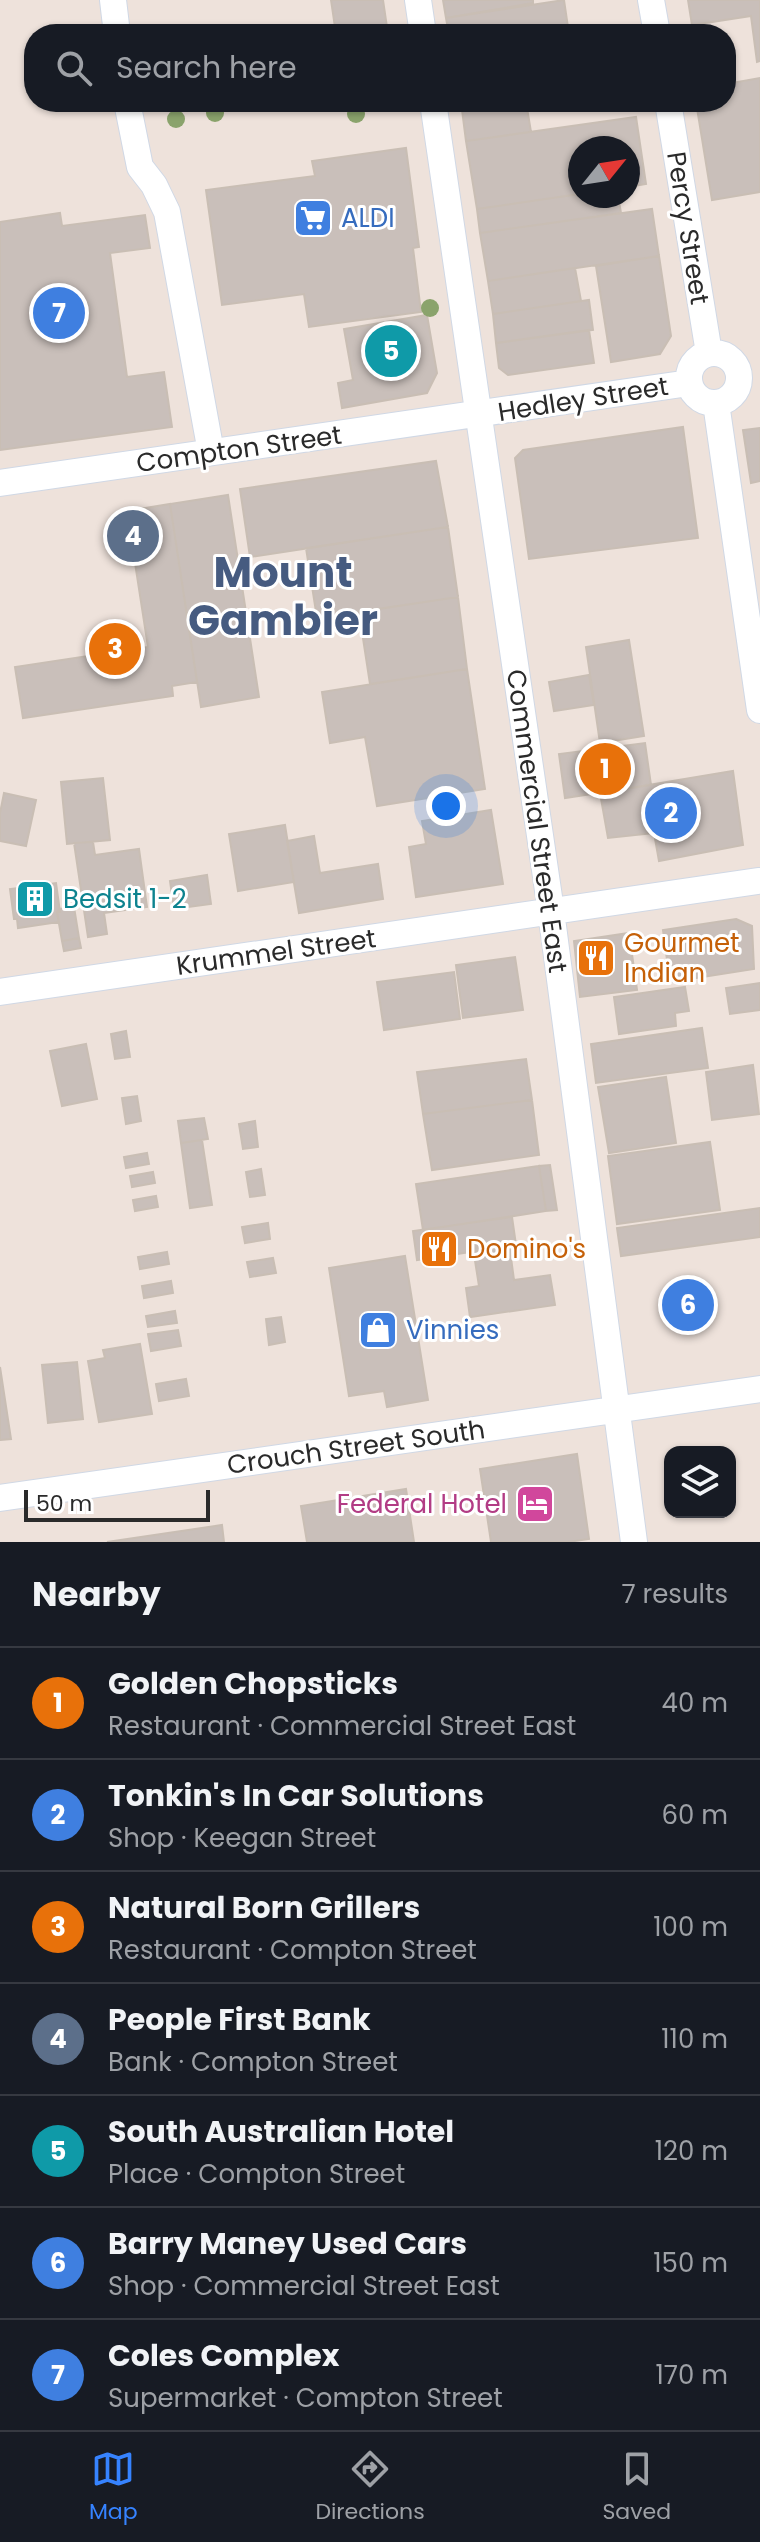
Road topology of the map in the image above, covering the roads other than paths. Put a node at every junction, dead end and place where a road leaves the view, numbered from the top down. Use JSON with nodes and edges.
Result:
{"nodes":[{"id":1,"x":113,"y":0,"type":"edge"},
{"id":2,"x":418,"y":0,"type":"edge"},
{"id":3,"x":651,"y":0,"type":"edge"},
{"id":4,"x":116,"y":24,"type":"edge"},
{"id":5,"x":422,"y":24,"type":"edge"},
{"id":6,"x":655,"y":24,"type":"edge"},
{"id":7,"x":129,"y":112,"type":"edge"},
{"id":8,"x":434,"y":112,"type":"edge"},
{"id":9,"x":670,"y":112,"type":"edge"},
{"id":10,"x":709,"y":353,"type":"junction"},
{"id":11,"x":749,"y":374,"type":"edge"},
{"id":12,"x":689,"y":383,"type":"junction"},
{"id":13,"x":716,"y":403,"type":"junction"},
{"id":14,"x":478,"y":415,"type":"junction"},
{"id":15,"x":211,"y":452,"type":"junction"},
{"id":16,"x":0,"y":483,"type":"edge"},
{"id":17,"x":760,"y":710,"type":"edge"},
{"id":18,"x":759,"y":880,"type":"edge"},
{"id":19,"x":551,"y":911,"type":"junction"},
{"id":20,"x":0,"y":992,"type":"edge"},
{"id":21,"x":760,"y":1389,"type":"edge"},
{"id":22,"x":616,"y":1410,"type":"junction"},
{"id":23,"x":0,"y":1498,"type":"edge"},
{"id":24,"x":634,"y":1542,"type":"edge"}],
"edges":[{"from":1,"to":4,"type":"street"},
{"from":2,"to":5,"type":"street"},
{"from":3,"to":6,"type":"street"},
{"from":7,"to":15,"type":"street"},
{"from":8,"to":14,"type":"street","name":"Commercial Street East"},
{"from":9,"to":10,"type":"street","name":"Percy Street"},
{"from":10,"to":11,"type":"street"},
{"from":10,"to":12,"type":"street"},
{"from":11,"to":13,"type":"street"},
{"from":12,"to":13,"type":"street"},
{"from":12,"to":14,"type":"street","name":"Hedley Street"},
{"from":13,"to":17,"type":"street"},
{"from":14,"to":15,"type":"street","name":"Compton Street"},
{"from":14,"to":19,"type":"street","name":"Commercial Street East"},
{"from":15,"to":16,"type":"street","name":"Compton Street"},
{"from":18,"to":19,"type":"street","name":"Krummel Street"},
{"from":19,"to":20,"type":"street","name":"Krummel Street"},
{"from":19,"to":22,"type":"street","name":"Commercial Street East"},
{"from":21,"to":22,"type":"street","name":"Crouch Street South"},
{"from":22,"to":23,"type":"street","name":"Crouch Street South"},
{"from":22,"to":24,"type":"street","name":"Commercial Street East"}]}
